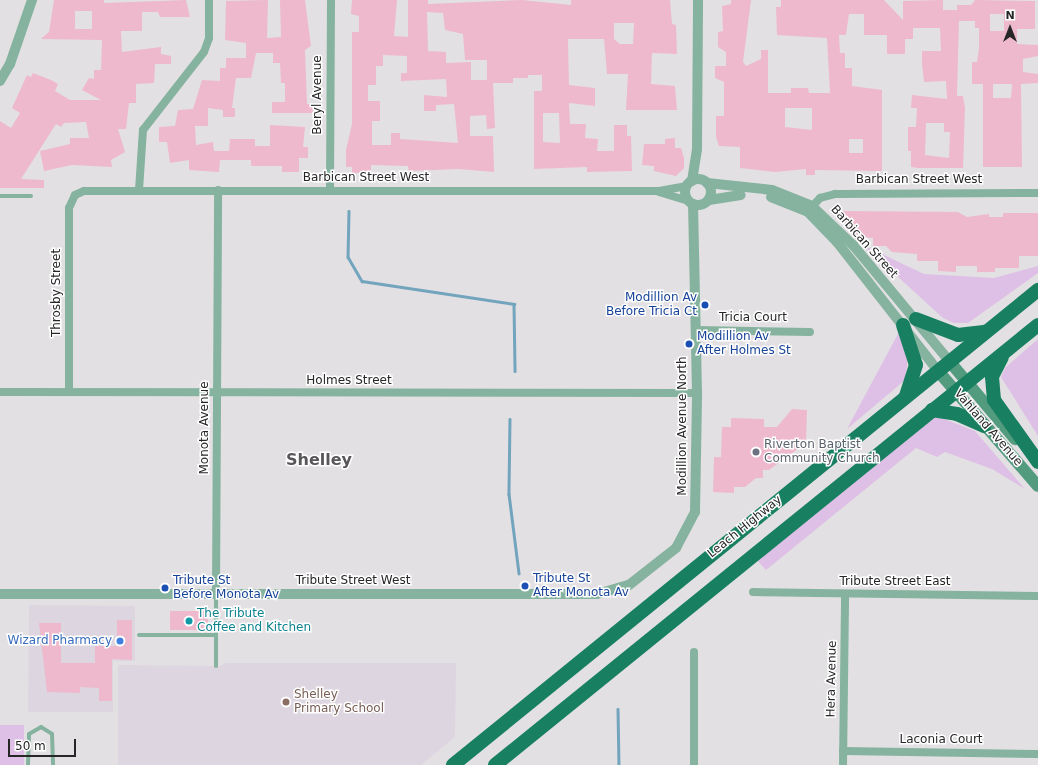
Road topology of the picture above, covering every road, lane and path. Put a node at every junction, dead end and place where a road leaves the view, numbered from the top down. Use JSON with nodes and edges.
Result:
{"nodes":[{"id":1,"x":32,"y":0,"type":"edge"},
{"id":2,"x":209,"y":0,"type":"edge"},
{"id":3,"x":331,"y":0,"type":"edge"},
{"id":4,"x":698,"y":1,"type":"edge"},
{"id":5,"x":0,"y":81,"type":"edge"},
{"id":6,"x":697,"y":149,"type":"junction"},
{"id":7,"x":705,"y":182,"type":"junction"},
{"id":8,"x":689,"y":183,"type":"junction"},
{"id":9,"x":139,"y":190,"type":"junction"},
{"id":10,"x":218,"y":190,"type":"junction"},
{"id":11,"x":330,"y":191,"type":"junction"},
{"id":12,"x":659,"y":192,"type":"junction"},
{"id":13,"x":1038,"y":193,"type":"edge"},
{"id":14,"x":75,"y":195,"type":"joint"},
{"id":15,"x":0,"y":196,"type":"edge"},
{"id":16,"x":31,"y":196,"type":"dead end"},
{"id":17,"x":698,"y":202,"type":"junction"},
{"id":18,"x":810,"y":209,"type":"junction"},
{"id":19,"x":1038,"y":290,"type":"edge"},
{"id":20,"x":909,"y":322,"type":"junction"},
{"id":21,"x":1038,"y":325,"type":"edge"},
{"id":22,"x":696,"y":330,"type":"junction"},
{"id":23,"x":987,"y":331,"type":"junction"},
{"id":24,"x":810,"y":332,"type":"dead end"},
{"id":25,"x":1004,"y":353,"type":"junction"},
{"id":26,"x":950,"y":362,"type":"junction"},
{"id":27,"x":938,"y":371,"type":"junction"},
{"id":28,"x":960,"y":387,"type":"junction"},
{"id":29,"x":0,"y":392,"type":"edge"},
{"id":30,"x":69,"y":392,"type":"junction"},
{"id":31,"x":217,"y":392,"type":"junction"},
{"id":32,"x":697,"y":392,"type":"junction"},
{"id":33,"x":906,"y":396,"type":"junction"},
{"id":34,"x":932,"y":410,"type":"junction"},
{"id":35,"x":984,"y":426,"type":"junction"},
{"id":36,"x":1038,"y":463,"type":"edge"},
{"id":37,"x":1038,"y":486,"type":"edge"},
{"id":38,"x":686,"y":536,"type":"joint"},
{"id":39,"x":753,"y":592,"type":"dead end"},
{"id":40,"x":0,"y":594,"type":"edge"},
{"id":41,"x":216,"y":594,"type":"junction"},
{"id":42,"x":846,"y":594,"type":"junction"},
{"id":43,"x":1038,"y":596,"type":"edge"},
{"id":44,"x":139,"y":635,"type":"dead end"},
{"id":45,"x":216,"y":635,"type":"junction"},
{"id":46,"x":694,"y":652,"type":"dead end"},
{"id":47,"x":216,"y":666,"type":"dead end"},
{"id":48,"x":843,"y":751,"type":"junction"},
{"id":49,"x":1038,"y":754,"type":"edge"},
{"id":50,"x":28,"y":765,"type":"edge"},
{"id":51,"x":53,"y":765,"type":"edge"},
{"id":52,"x":453,"y":765,"type":"edge"},
{"id":53,"x":495,"y":765,"type":"edge"},
{"id":54,"x":694,"y":765,"type":"edge"},
{"id":55,"x":843,"y":765,"type":"edge"}],
"edges":[{"from":1,"to":5,"type":"street"},
{"from":2,"to":9,"type":"street"},
{"from":3,"to":11,"type":"street","name":"Beryl Avenue"},
{"from":4,"to":6,"type":"street"},
{"from":6,"to":7,"type":"street"},
{"from":6,"to":8,"type":"street"},
{"from":7,"to":8,"type":"street","name":"Barbican Street West"},
{"from":7,"to":17,"type":"street"},
{"from":7,"to":18,"type":"street","name":"Barbican Street"},
{"from":8,"to":12,"type":"street","name":"Barbican Street West"},
{"from":8,"to":17,"type":"street"},
{"from":9,"to":10,"type":"street","name":"Barbican Street West"},
{"from":9,"to":14,"type":"street","name":"Barbican Street West"},
{"from":10,"to":11,"type":"street","name":"Barbican Street West"},
{"from":10,"to":31,"type":"street","name":"Monota Avenue"},
{"from":11,"to":12,"type":"street","name":"Barbican Street West"},
{"from":12,"to":17,"type":"street","name":"Barbican Street West"},
{"from":13,"to":18,"type":"street","name":"Barbican Street West"},
{"from":14,"to":30,"type":"street","name":"Throsby Street"},
{"from":15,"to":16,"type":"lane"},
{"from":17,"to":18,"type":"street","name":"Barbican Street"},
{"from":17,"to":22,"type":"street","name":"Modillion Avenue North"},
{"from":18,"to":20,"type":"street","name":"Barbican Street"},
{"from":19,"to":23,"type":"highway","name":"Leach Highway"},
{"from":20,"to":23,"type":"highway"},
{"from":20,"to":26,"type":"street","name":"Barbican Street"},
{"from":20,"to":27,"type":"street","name":"Barbican Street"},
{"from":20,"to":33,"type":"highway"},
{"from":21,"to":25,"type":"highway"},
{"from":22,"to":24,"type":"street","name":"Tricia Court"},
{"from":22,"to":32,"type":"street","name":"Modillion Avenue North"},
{"from":23,"to":26,"type":"highway","name":"Leach Highway"},
{"from":25,"to":28,"type":"highway"},
{"from":25,"to":36,"type":"highway"},
{"from":26,"to":27,"type":"highway","name":"Leach Highway"},
{"from":26,"to":28,"type":"main road","name":"Vahland Avenue"},
{"from":27,"to":28,"type":"main road","name":"Vahland Avenue"},
{"from":27,"to":33,"type":"highway","name":"Leach Highway"},
{"from":28,"to":34,"type":"highway"},
{"from":28,"to":35,"type":"main road","name":"Vahland Avenue"},
{"from":28,"to":36,"type":"main road","name":"Vahland Avenue"},
{"from":29,"to":30,"type":"street","name":"Holmes Street"},
{"from":30,"to":31,"type":"street","name":"Holmes Street"},
{"from":31,"to":32,"type":"street","name":"Holmes Street"},
{"from":31,"to":41,"type":"street","name":"Monota Avenue"},
{"from":32,"to":38,"type":"street","name":"Modillion Avenue North"},
{"from":33,"to":52,"type":"highway","name":"Leach Highway"},
{"from":34,"to":35,"type":"highway"},
{"from":34,"to":53,"type":"highway"},
{"from":35,"to":37,"type":"main road","name":"Vahland Avenue"},
{"from":38,"to":41,"type":"street","name":"Tribute Street West"},
{"from":39,"to":42,"type":"street","name":"Tribute Street East"},
{"from":40,"to":41,"type":"street","name":"Tribute Street West"},
{"from":41,"to":45,"type":"lane","name":"Monota Avenue"},
{"from":42,"to":43,"type":"street","name":"Tribute Street East"},
{"from":42,"to":48,"type":"street","name":"Hera Avenue"},
{"from":44,"to":45,"type":"lane"},
{"from":45,"to":47,"type":"lane","name":"Monota Avenue"},
{"from":46,"to":54,"type":"street"},
{"from":48,"to":49,"type":"street","name":"Laconia Court"},
{"from":48,"to":55,"type":"street","name":"Hera Avenue"},
{"from":50,"to":51,"type":"lane"}]}
